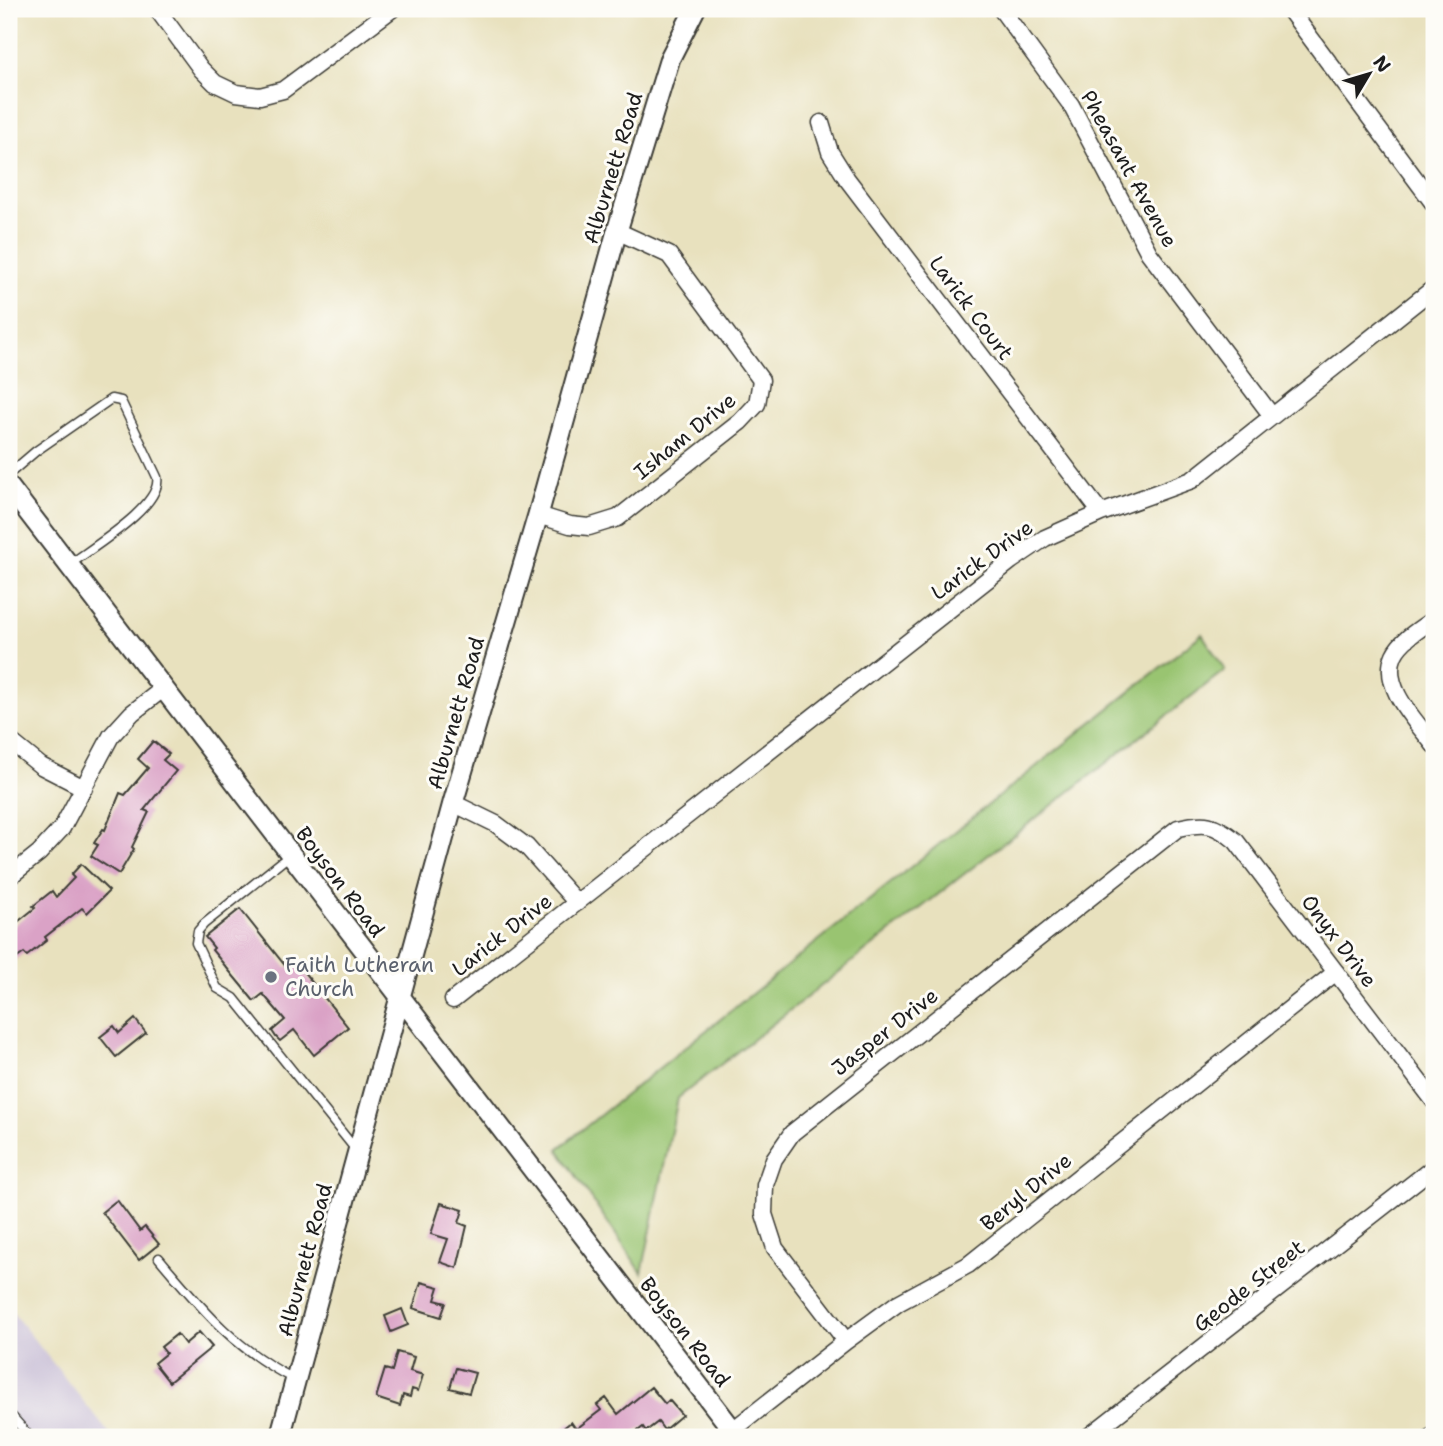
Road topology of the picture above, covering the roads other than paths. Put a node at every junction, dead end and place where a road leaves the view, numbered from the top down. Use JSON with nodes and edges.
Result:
{"nodes":[{"id":1,"x":157,"y":9,"type":"edge"},
{"id":2,"x":392,"y":9,"type":"edge"},
{"id":3,"x":695,"y":9,"type":"edge"},
{"id":4,"x":1001,"y":9,"type":"edge"},
{"id":5,"x":1289,"y":9,"type":"edge"},
{"id":6,"x":821,"y":122,"type":"dead end"},
{"id":7,"x":1434,"y":204,"type":"edge"},
{"id":8,"x":617,"y":231,"type":"junction"},
{"id":9,"x":1434,"y":288,"type":"edge"},
{"id":10,"x":1272,"y":416,"type":"junction"},
{"id":11,"x":9,"y":474,"type":"edge"},
{"id":12,"x":9,"y":487,"type":"edge"},
{"id":13,"x":1101,"y":513,"type":"junction"},
{"id":14,"x":538,"y":515,"type":"junction"},
{"id":15,"x":69,"y":565,"type":"junction"},
{"id":16,"x":1434,"y":619,"type":"edge"},
{"id":17,"x":164,"y":688,"type":"junction"},
{"id":18,"x":9,"y":740,"type":"edge"},
{"id":19,"x":1434,"y":745,"type":"edge"},
{"id":20,"x":84,"y":788,"type":"junction"},
{"id":21,"x":453,"y":803,"type":"junction"},
{"id":22,"x":1198,"y":823,"type":"joint"},
{"id":23,"x":290,"y":855,"type":"junction"},
{"id":24,"x":9,"y":877,"type":"edge"},
{"id":25,"x":576,"y":903,"type":"junction"},
{"id":26,"x":1336,"y":971,"type":"junction"},
{"id":27,"x":399,"y":999,"type":"junction"},
{"id":28,"x":453,"y":1000,"type":"dead end"},
{"id":29,"x":1434,"y":1101,"type":"edge"},
{"id":30,"x":357,"y":1152,"type":"junction"},
{"id":31,"x":1434,"y":1167,"type":"edge"},
{"id":32,"x":159,"y":1258,"type":"dead end"},
{"id":33,"x":846,"y":1341,"type":"junction"},
{"id":34,"x":296,"y":1380,"type":"junction"},
{"id":35,"x":9,"y":1413,"type":"edge"},
{"id":36,"x":732,"y":1435,"type":"edge"},
{"id":37,"x":30,"y":1437,"type":"edge"},
{"id":38,"x":280,"y":1437,"type":"edge"},
{"id":39,"x":1088,"y":1437,"type":"edge"}],
"edges":[{"from":1,"to":2,"type":"street"},
{"from":3,"to":8,"type":"street","name":"Alburnett Road"},
{"from":4,"to":10,"type":"street","name":"Pheasant Avenue"},
{"from":5,"to":7,"type":"street"},
{"from":6,"to":13,"type":"street","name":"Larick Court"},
{"from":8,"to":14,"type":"street","name":"Alburnett Road"},
{"from":8,"to":14,"type":"street","name":"Isham Drive"},
{"from":9,"to":10,"type":"street","name":"Larick Drive"},
{"from":10,"to":13,"type":"street","name":"Larick Drive"},
{"from":11,"to":15,"type":"lane"},
{"from":12,"to":15,"type":"street","name":"Boyson Road"},
{"from":13,"to":25,"type":"street","name":"Larick Drive"},
{"from":14,"to":21,"type":"street","name":"Alburnett Road"},
{"from":15,"to":17,"type":"street","name":"Boyson Road"},
{"from":16,"to":19,"type":"street"},
{"from":17,"to":20,"type":"street"},
{"from":17,"to":23,"type":"street","name":"Boyson Road"},
{"from":18,"to":20,"type":"street"},
{"from":20,"to":24,"type":"street"},
{"from":21,"to":25,"type":"street","name":"Larick Drive"},
{"from":21,"to":27,"type":"street","name":"Alburnett Road"},
{"from":22,"to":26,"type":"street","name":"Onyx Drive"},
{"from":22,"to":33,"type":"street","name":"Jasper Drive"},
{"from":23,"to":27,"type":"street","name":"Boyson Road"},
{"from":23,"to":30,"type":"lane"},
{"from":25,"to":28,"type":"street","name":"Larick Drive"},
{"from":26,"to":29,"type":"street","name":"Onyx Drive"},
{"from":26,"to":33,"type":"street","name":"Beryl Drive"},
{"from":27,"to":30,"type":"street","name":"Alburnett Road"},
{"from":27,"to":36,"type":"street","name":"Boyson Road"},
{"from":30,"to":34,"type":"street","name":"Alburnett Road"},
{"from":31,"to":39,"type":"street","name":"Geode Street"},
{"from":32,"to":34,"type":"lane"},
{"from":33,"to":36,"type":"street","name":"Beryl Drive"},
{"from":34,"to":38,"type":"street","name":"Alburnett Road"},
{"from":35,"to":37,"type":"lane"}]}
